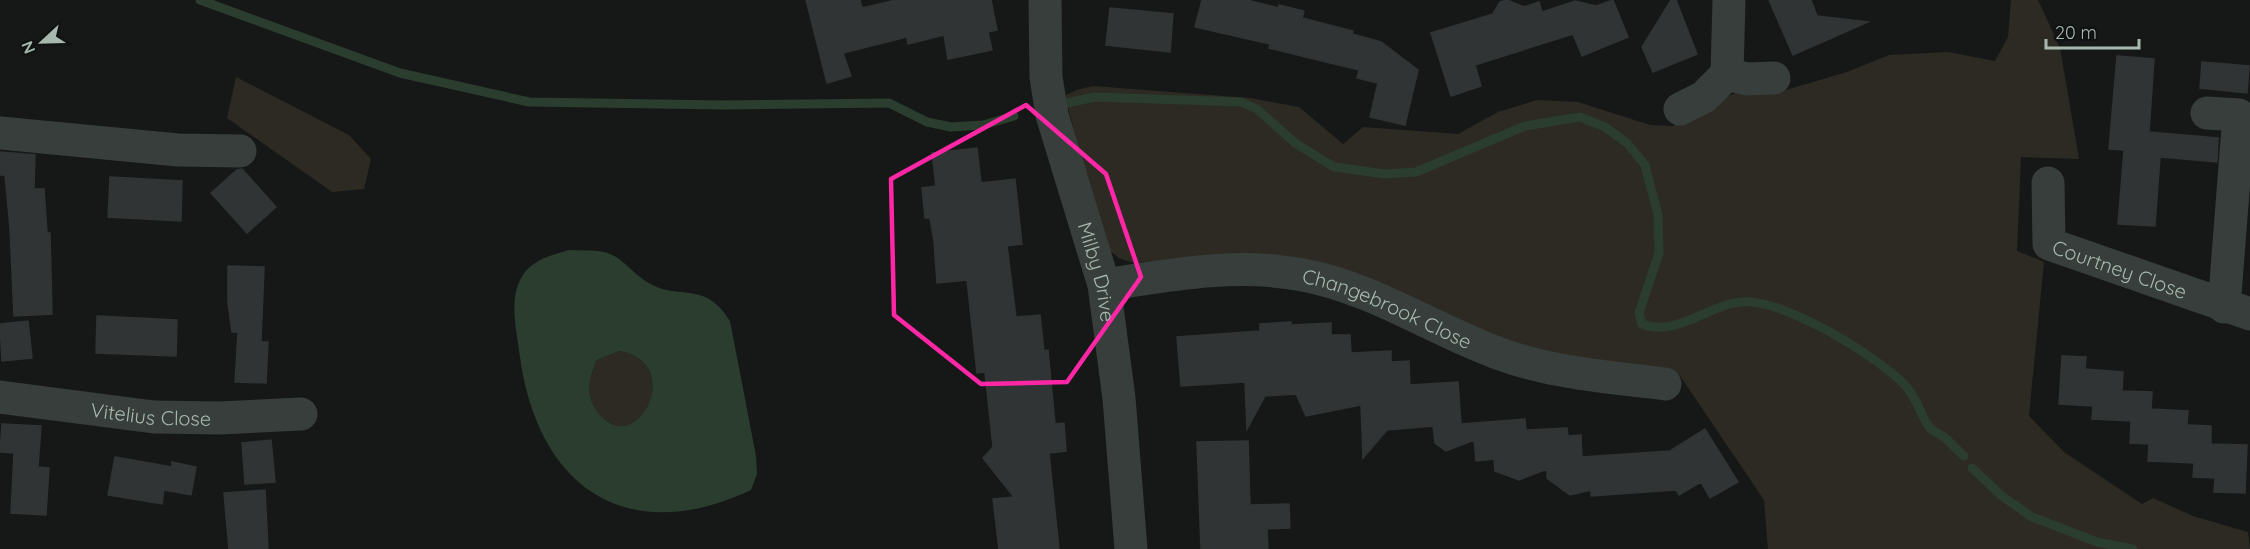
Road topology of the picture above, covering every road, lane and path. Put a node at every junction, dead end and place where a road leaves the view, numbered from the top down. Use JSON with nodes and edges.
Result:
{"nodes":[{"id":1,"x":1045,"y":0,"type":"edge"},
{"id":2,"x":1729,"y":0,"type":"edge"},
{"id":3,"x":1727,"y":74,"type":"junction"},
{"id":4,"x":1774,"y":78,"type":"dead end"},
{"id":5,"x":1680,"y":109,"type":"dead end"},
{"id":6,"x":2207,"y":113,"type":"dead end"},
{"id":7,"x":0,"y":133,"type":"edge"},
{"id":8,"x":240,"y":151,"type":"dead end"},
{"id":9,"x":2048,"y":183,"type":"dead end"},
{"id":10,"x":1104,"y":285,"type":"junction"},
{"id":11,"x":2237,"y":311,"type":"edge"},
{"id":12,"x":1665,"y":384,"type":"dead end"},
{"id":13,"x":0,"y":397,"type":"edge"},
{"id":14,"x":302,"y":414,"type":"dead end"},
{"id":15,"x":1131,"y":549,"type":"edge"}],
"edges":[{"from":1,"to":10,"type":"street","name":"Milby Drive"},
{"from":2,"to":3,"type":"street"},
{"from":3,"to":4,"type":"street"},
{"from":3,"to":5,"type":"street"},
{"from":6,"to":11,"type":"street"},
{"from":7,"to":8,"type":"street"},
{"from":9,"to":11,"type":"street","name":"Courtney Close"},
{"from":10,"to":12,"type":"street","name":"Changebrook Close"},
{"from":10,"to":15,"type":"street","name":"Milby Drive"},
{"from":13,"to":14,"type":"street","name":"Vitelius Close"}]}
